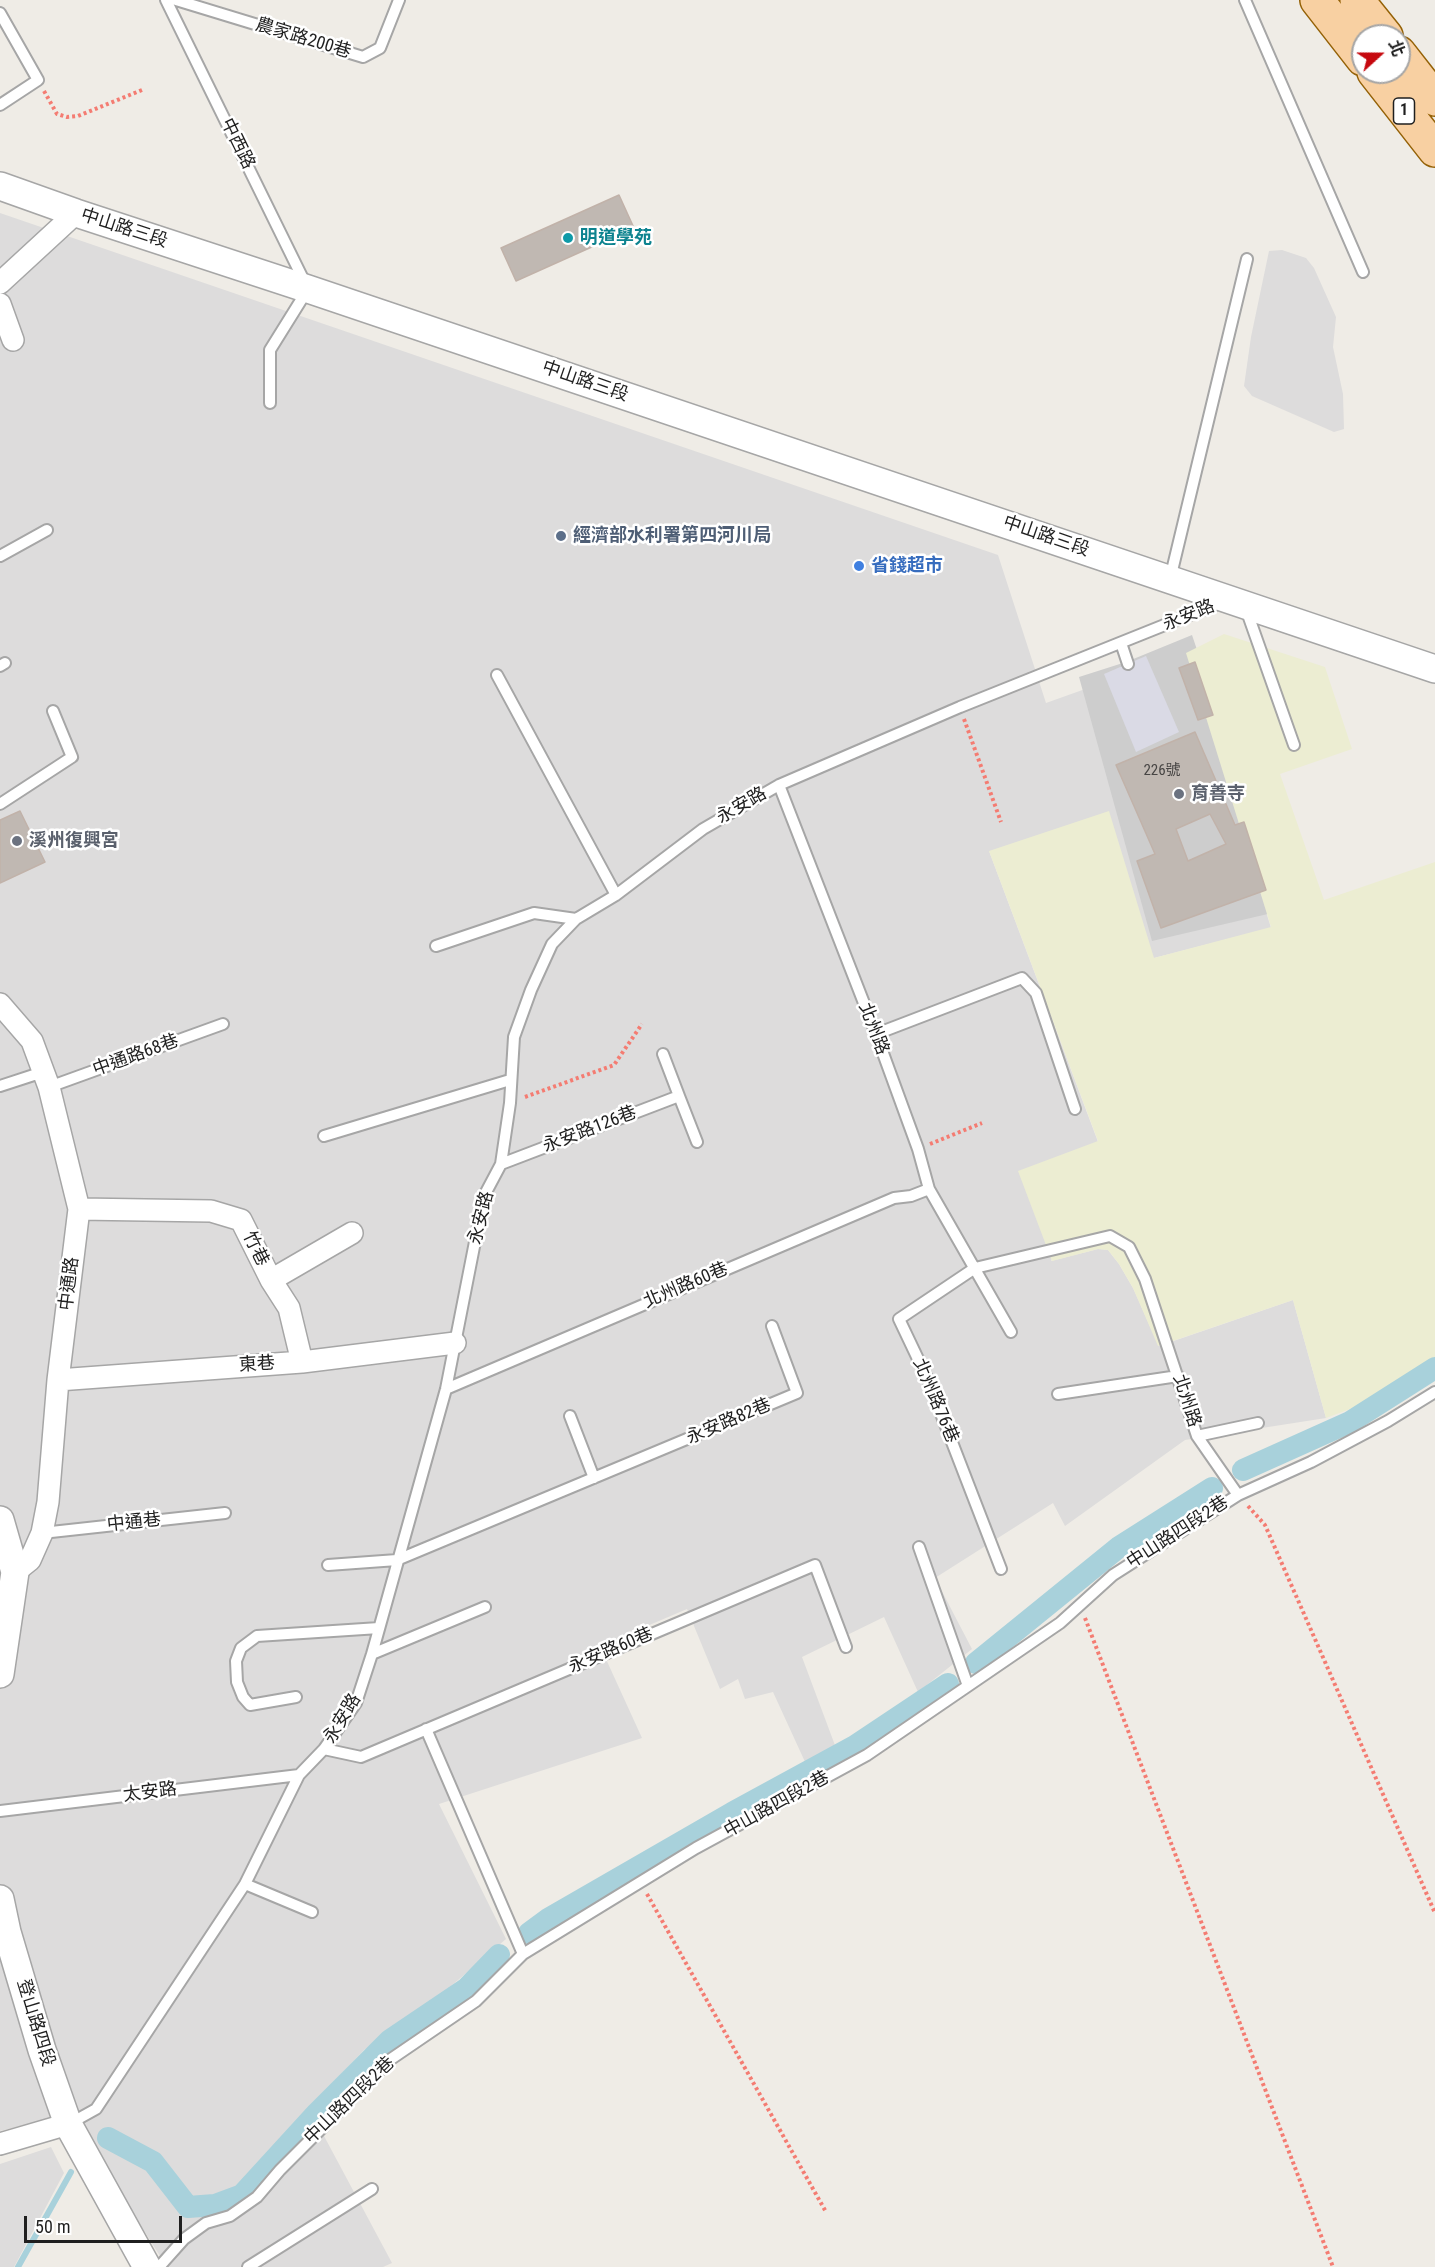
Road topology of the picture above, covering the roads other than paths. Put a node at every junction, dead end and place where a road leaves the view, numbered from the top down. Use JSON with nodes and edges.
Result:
{"nodes":[{"id":1,"x":166,"y":0,"type":"edge"},
{"id":2,"x":176,"y":0,"type":"edge"},
{"id":3,"x":399,"y":0,"type":"edge"},
{"id":4,"x":1245,"y":0,"type":"edge"},
{"id":5,"x":1317,"y":0,"type":"edge"},
{"id":6,"x":1357,"y":0,"type":"edge"},
{"id":7,"x":0,"y":13,"type":"edge"},
{"id":8,"x":1376,"y":24,"type":"edge"},
{"id":9,"x":1351,"y":43,"type":"edge"},
{"id":10,"x":1411,"y":68,"type":"edge"},
{"id":11,"x":1383,"y":84,"type":"edge"},
{"id":12,"x":1435,"y":99,"type":"edge"},
{"id":13,"x":0,"y":105,"type":"edge"},
{"id":14,"x":1435,"y":150,"type":"edge"},
{"id":15,"x":0,"y":186,"type":"edge"},
{"id":16,"x":76,"y":213,"type":"junction"},
{"id":17,"x":1247,"y":259,"type":"dead end"},
{"id":18,"x":1363,"y":272,"type":"dead end"},
{"id":19,"x":0,"y":283,"type":"edge"},
{"id":20,"x":308,"y":289,"type":"junction"},
{"id":21,"x":0,"y":304,"type":"edge"},
{"id":22,"x":13,"y":340,"type":"dead end"},
{"id":23,"x":270,"y":403,"type":"dead end"},
{"id":24,"x":46,"y":530,"type":"dead end"},
{"id":25,"x":0,"y":556,"type":"edge"},
{"id":26,"x":1170,"y":579,"type":"junction"},
{"id":27,"x":1237,"y":601,"type":"junction"},
{"id":28,"x":1121,"y":644,"type":"junction"},
{"id":29,"x":1128,"y":664,"type":"dead end"},
{"id":30,"x":1435,"y":669,"type":"edge"},
{"id":31,"x":497,"y":675,"type":"dead end"},
{"id":32,"x":53,"y":711,"type":"dead end"},
{"id":33,"x":1294,"y":744,"type":"dead end"},
{"id":34,"x":778,"y":785,"type":"junction"},
{"id":35,"x":0,"y":804,"type":"edge"},
{"id":36,"x":616,"y":895,"type":"junction"},
{"id":37,"x":576,"y":919,"type":"junction"},
{"id":38,"x":436,"y":946,"type":"dead end"},
{"id":39,"x":0,"y":1004,"type":"edge"},
{"id":40,"x":223,"y":1024,"type":"dead end"},
{"id":41,"x":876,"y":1034,"type":"junction"},
{"id":42,"x":663,"y":1054,"type":"dead end"},
{"id":43,"x":46,"y":1079,"type":"junction"},
{"id":44,"x":510,"y":1080,"type":"junction"},
{"id":45,"x":0,"y":1086,"type":"edge"},
{"id":46,"x":679,"y":1096,"type":"junction"},
{"id":47,"x":1075,"y":1109,"type":"dead end"},
{"id":48,"x":324,"y":1136,"type":"dead end"},
{"id":49,"x":697,"y":1142,"type":"dead end"},
{"id":50,"x":501,"y":1164,"type":"junction"},
{"id":51,"x":929,"y":1189,"type":"junction"},
{"id":52,"x":79,"y":1209,"type":"junction"},
{"id":53,"x":352,"y":1233,"type":"dead end"},
{"id":54,"x":975,"y":1268,"type":"junction"},
{"id":55,"x":271,"y":1280,"type":"junction"},
{"id":56,"x":772,"y":1326,"type":"dead end"},
{"id":57,"x":1011,"y":1332,"type":"dead end"},
{"id":58,"x":455,"y":1343,"type":"junction"},
{"id":59,"x":302,"y":1362,"type":"junction"},
{"id":60,"x":1178,"y":1376,"type":"junction"},
{"id":61,"x":58,"y":1380,"type":"junction"},
{"id":62,"x":446,"y":1389,"type":"junction"},
{"id":63,"x":1435,"y":1392,"type":"edge"},
{"id":64,"x":1058,"y":1394,"type":"dead end"},
{"id":65,"x":570,"y":1416,"type":"dead end"},
{"id":66,"x":1258,"y":1423,"type":"dead end"},
{"id":67,"x":1197,"y":1436,"type":"junction"},
{"id":68,"x":594,"y":1478,"type":"junction"},
{"id":69,"x":1238,"y":1495,"type":"junction"},
{"id":70,"x":225,"y":1513,"type":"dead end"},
{"id":71,"x":0,"y":1520,"type":"edge"},
{"id":72,"x":42,"y":1533,"type":"junction"},
{"id":73,"x":919,"y":1547,"type":"dead end"},
{"id":74,"x":397,"y":1560,"type":"junction"},
{"id":75,"x":328,"y":1565,"type":"dead end"},
{"id":76,"x":1001,"y":1569,"type":"dead end"},
{"id":77,"x":7,"y":1572,"type":"edge"},
{"id":78,"x":485,"y":1607,"type":"dead end"},
{"id":79,"x":379,"y":1628,"type":"junction"},
{"id":80,"x":846,"y":1647,"type":"dead end"},
{"id":81,"x":372,"y":1654,"type":"junction"},
{"id":82,"x":0,"y":1674,"type":"edge"},
{"id":83,"x":968,"y":1686,"type":"junction"},
{"id":84,"x":296,"y":1697,"type":"dead end"},
{"id":85,"x":426,"y":1729,"type":"junction"},
{"id":86,"x":324,"y":1749,"type":"junction"},
{"id":87,"x":300,"y":1775,"type":"junction"},
{"id":88,"x":0,"y":1811,"type":"edge"},
{"id":89,"x":245,"y":1884,"type":"junction"},
{"id":90,"x":0,"y":1899,"type":"edge"},
{"id":91,"x":312,"y":1912,"type":"dead end"},
{"id":92,"x":523,"y":1954,"type":"junction"},
{"id":93,"x":78,"y":2143,"type":"junction"},
{"id":94,"x":0,"y":2144,"type":"edge"},
{"id":95,"x":372,"y":2189,"type":"dead end"},
{"id":96,"x":147,"y":2267,"type":"edge"},
{"id":97,"x":159,"y":2267,"type":"edge"},
{"id":98,"x":249,"y":2267,"type":"edge"}],
"edges":[{"from":1,"to":20,"type":"lane","name":"中西路"},
{"from":2,"to":3,"type":"lane","name":"農家路200巷"},
{"from":4,"to":18,"type":"lane"},
{"from":5,"to":9,"type":"main road"},
{"from":6,"to":8,"type":"main road"},
{"from":7,"to":13,"type":"lane"},
{"from":10,"to":12,"type":"main road","number":"1"},
{"from":11,"to":14,"type":"main road","number":"1"},
{"from":15,"to":16,"type":"street","name":"中山路三段"},
{"from":16,"to":19,"type":"street"},
{"from":16,"to":20,"type":"street","name":"中山路三段"},
{"from":17,"to":26,"type":"lane"},
{"from":20,"to":23,"type":"lane"},
{"from":20,"to":26,"type":"street","name":"中山路三段"},
{"from":21,"to":22,"type":"street"},
{"from":24,"to":25,"type":"lane"},
{"from":26,"to":27,"type":"street","name":"中山路三段"},
{"from":27,"to":28,"type":"lane","name":"永安路"},
{"from":27,"to":30,"type":"street","name":"中山路三段"},
{"from":27,"to":33,"type":"lane"},
{"from":28,"to":29,"type":"lane"},
{"from":28,"to":34,"type":"lane","name":"永安路"},
{"from":31,"to":36,"type":"lane"},
{"from":32,"to":35,"type":"lane"},
{"from":34,"to":36,"type":"lane","name":"永安路"},
{"from":34,"to":41,"type":"lane","name":"北州路"},
{"from":36,"to":37,"type":"lane","name":"永安路"},
{"from":37,"to":38,"type":"lane"},
{"from":37,"to":44,"type":"lane","name":"永安路"},
{"from":39,"to":43,"type":"street","name":"中通路"},
{"from":40,"to":43,"type":"lane","name":"中通路68巷"},
{"from":41,"to":47,"type":"lane"},
{"from":41,"to":51,"type":"lane","name":"北州路"},
{"from":42,"to":46,"type":"lane"},
{"from":43,"to":45,"type":"lane","name":"中通路68巷"},
{"from":43,"to":52,"type":"street","name":"中通路"},
{"from":44,"to":48,"type":"lane"},
{"from":44,"to":50,"type":"lane","name":"永安路"},
{"from":46,"to":49,"type":"lane"},
{"from":46,"to":50,"type":"lane","name":"永安路126巷"},
{"from":50,"to":58,"type":"lane","name":"永安路"},
{"from":51,"to":54,"type":"lane","name":"北州路"},
{"from":51,"to":62,"type":"lane","name":"北州路60巷"},
{"from":52,"to":55,"type":"street","name":"竹巷"},
{"from":52,"to":61,"type":"street","name":"中通路"},
{"from":53,"to":55,"type":"street"},
{"from":54,"to":57,"type":"lane","name":"北州路"},
{"from":54,"to":60,"type":"lane","name":"北州路"},
{"from":54,"to":76,"type":"lane","name":"北州路76巷"},
{"from":55,"to":59,"type":"street","name":"竹巷"},
{"from":56,"to":68,"type":"lane","name":"永安路82巷"},
{"from":58,"to":59,"type":"street","name":"東巷"},
{"from":58,"to":62,"type":"lane","name":"永安路"},
{"from":59,"to":61,"type":"street","name":"東巷"},
{"from":60,"to":64,"type":"lane"},
{"from":60,"to":67,"type":"lane","name":"北州路"},
{"from":61,"to":72,"type":"street","name":"中通路"},
{"from":62,"to":74,"type":"lane","name":"永安路"},
{"from":63,"to":69,"type":"lane","name":"中山路四段2巷"},
{"from":65,"to":68,"type":"lane"},
{"from":66,"to":67,"type":"lane"},
{"from":67,"to":69,"type":"lane","name":"北州路"},
{"from":68,"to":74,"type":"lane","name":"永安路82巷"},
{"from":69,"to":83,"type":"lane","name":"中山路四段2巷"},
{"from":70,"to":72,"type":"lane","name":"中通巷"},
{"from":71,"to":77,"type":"street"},
{"from":72,"to":77,"type":"street","name":"中通路"},
{"from":73,"to":83,"type":"lane"},
{"from":74,"to":75,"type":"lane","name":"永安路82巷"},
{"from":74,"to":79,"type":"lane","name":"永安路"},
{"from":77,"to":82,"type":"street"},
{"from":78,"to":81,"type":"lane"},
{"from":79,"to":81,"type":"lane","name":"永安路"},
{"from":79,"to":84,"type":"lane"},
{"from":80,"to":85,"type":"lane","name":"永安路60巷"},
{"from":81,"to":86,"type":"lane","name":"永安路"},
{"from":83,"to":92,"type":"lane","name":"中山路四段2巷"},
{"from":85,"to":86,"type":"lane","name":"永安路60巷"},
{"from":85,"to":92,"type":"lane"},
{"from":86,"to":87,"type":"lane","name":"永安路"},
{"from":87,"to":88,"type":"lane","name":"太安路"},
{"from":87,"to":89,"type":"lane","name":"永安路"},
{"from":89,"to":91,"type":"lane"},
{"from":89,"to":93,"type":"lane","name":"永安路"},
{"from":90,"to":93,"type":"street","name":"登山路四段"},
{"from":92,"to":97,"type":"lane","name":"中山路四段2巷"},
{"from":93,"to":94,"type":"street"},
{"from":93,"to":96,"type":"street","name":"登山路四段"},
{"from":95,"to":98,"type":"lane"}]}
